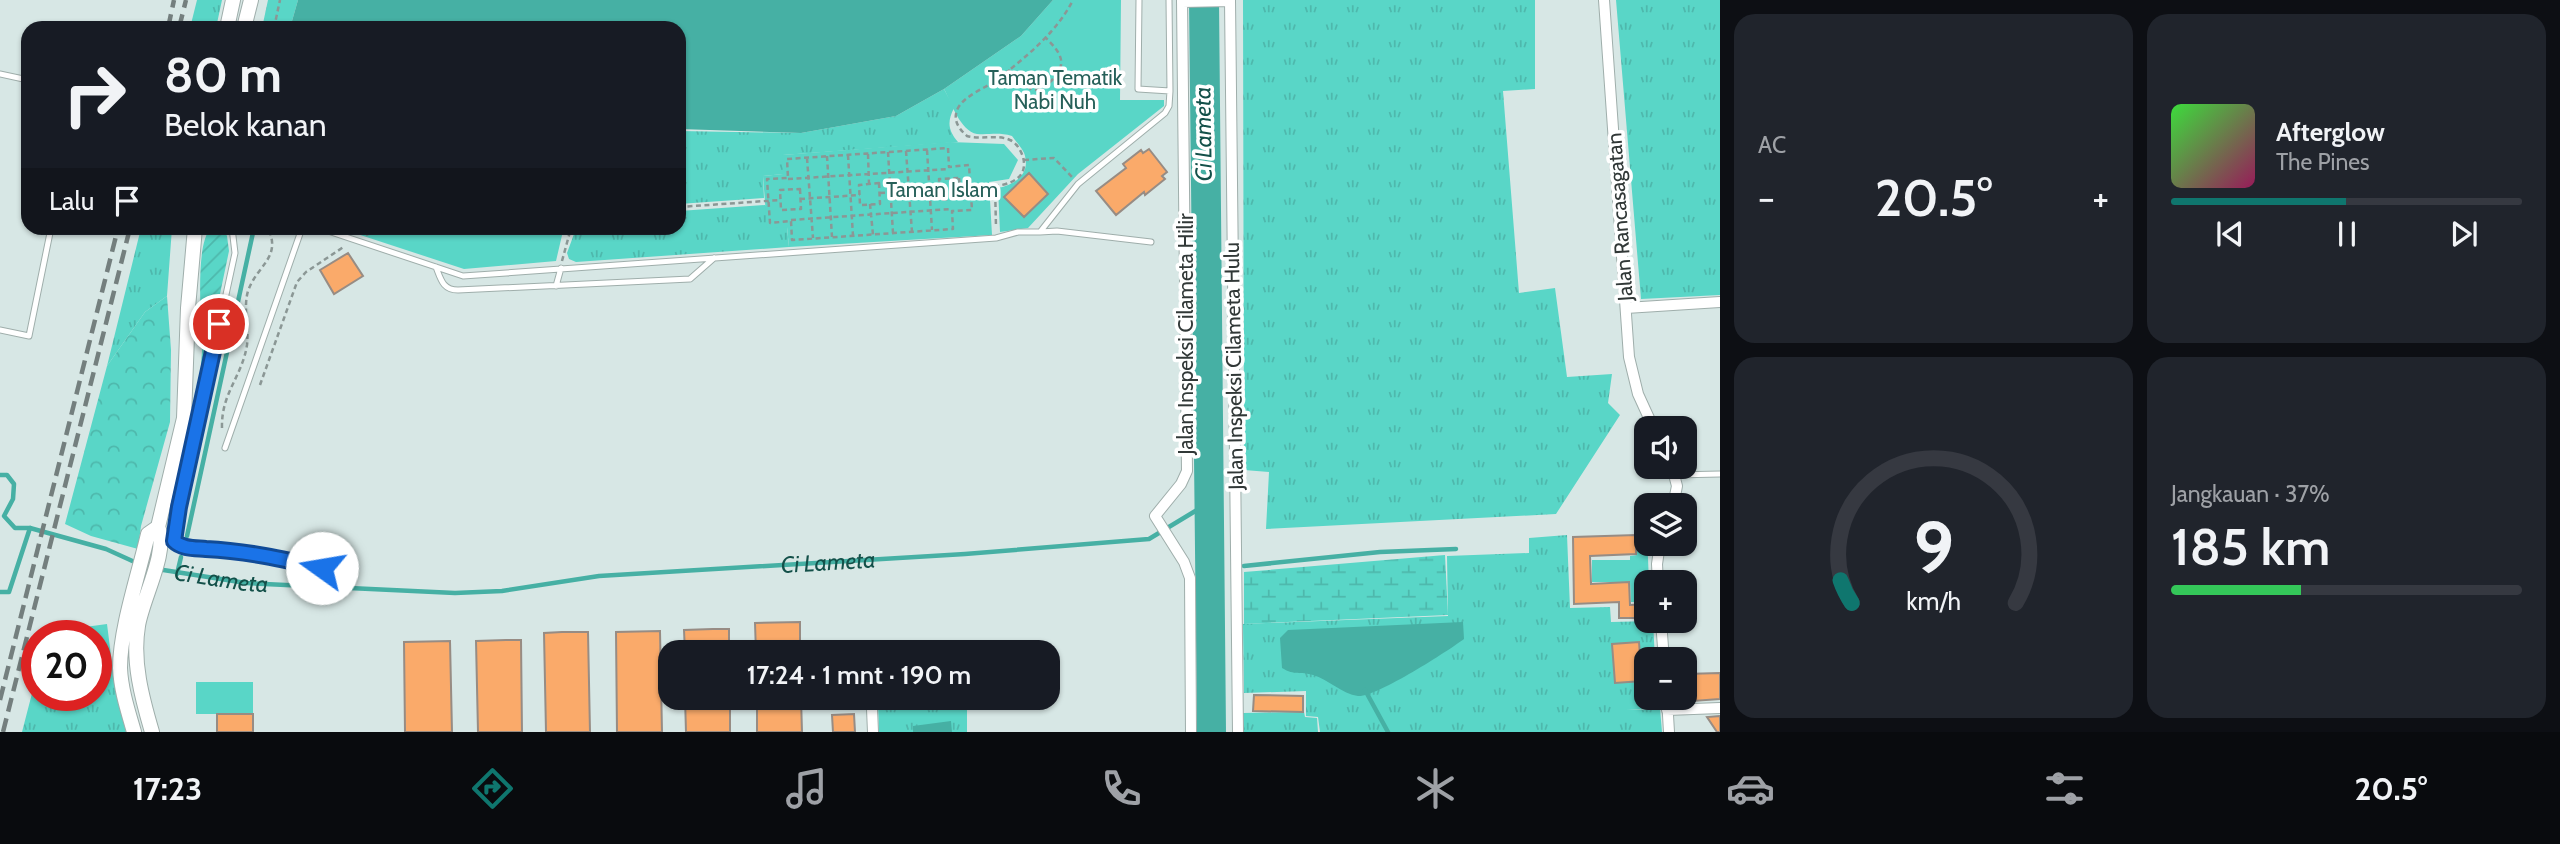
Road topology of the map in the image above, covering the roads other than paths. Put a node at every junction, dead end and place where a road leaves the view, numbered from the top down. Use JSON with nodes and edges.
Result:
{"nodes":[{"id":1,"x":233,"y":0,"type":"edge"},
{"id":2,"x":251,"y":0,"type":"edge"},
{"id":3,"x":1139,"y":0,"type":"edge"},
{"id":4,"x":1169,"y":0,"type":"edge"},
{"id":5,"x":1230,"y":0,"type":"edge"},
{"id":6,"x":1604,"y":0,"type":"edge"},
{"id":7,"x":1185,"y":1,"type":"edge"},
{"id":8,"x":1221,"y":1,"type":"edge"},
{"id":9,"x":229,"y":21,"type":"edge"},
{"id":10,"x":246,"y":21,"type":"edge"},
{"id":11,"x":0,"y":74,"type":"edge"},
{"id":12,"x":21,"y":78,"type":"edge"},
{"id":13,"x":1170,"y":92,"type":"junction"},
{"id":14,"x":1040,"y":232,"type":"junction"},
{"id":15,"x":50,"y":235,"type":"edge"},
{"id":16,"x":194,"y":235,"type":"edge"},
{"id":17,"x":233,"y":235,"type":"edge"},
{"id":18,"x":300,"y":235,"type":"edge"},
{"id":19,"x":343,"y":235,"type":"edge"},
{"id":20,"x":1151,"y":242,"type":"dead end"},
{"id":21,"x":715,"y":257,"type":"junction"},
{"id":22,"x":436,"y":267,"type":"junction"},
{"id":23,"x":561,"y":268,"type":"junction"},
{"id":24,"x":556,"y":286,"type":"junction"},
{"id":25,"x":1720,"y":302,"type":"edge"},
{"id":26,"x":1626,"y":308,"type":"junction"},
{"id":27,"x":0,"y":330,"type":"edge"},
{"id":28,"x":204,"y":396,"type":"junction"},
{"id":29,"x":1649,"y":416,"type":"edge"},
{"id":30,"x":184,"y":418,"type":"junction"},
{"id":31,"x":225,"y":448,"type":"road end"},
{"id":32,"x":1697,"y":472,"type":"edge"},
{"id":33,"x":1720,"y":474,"type":"edge"},
{"id":34,"x":322,"y":568,"type":"dead end"},
{"id":35,"x":132,"y":625,"type":"junction"},
{"id":36,"x":120,"y":667,"type":"junction"},
{"id":37,"x":138,"y":669,"type":"junction"},
{"id":38,"x":1697,"y":706,"type":"edge"},
{"id":39,"x":1720,"y":708,"type":"edge"},
{"id":40,"x":872,"y":710,"type":"edge"},
{"id":41,"x":1667,"y":710,"type":"edge"},
{"id":42,"x":134,"y":732,"type":"edge"},
{"id":43,"x":152,"y":732,"type":"edge"},
{"id":44,"x":873,"y":732,"type":"edge"},
{"id":45,"x":1191,"y":732,"type":"edge"},
{"id":46,"x":1238,"y":732,"type":"edge"},
{"id":47,"x":1668,"y":732,"type":"edge"}],
"edges":[{"from":1,"to":9,"type":"street"},
{"from":2,"to":10,"type":"street"},
{"from":3,"to":13,"type":"lane"},
{"from":4,"to":13,"type":"lane"},
{"from":5,"to":8,"type":"street"},
{"from":5,"to":46,"type":"street","name":"Jalan Inspeksi Cilameta Hulu"},
{"from":6,"to":26,"type":"street","name":"Jalan Rancasagatan"},
{"from":7,"to":8,"type":"street"},
{"from":7,"to":45,"type":"street","name":"Jalan Inspeksi Cilameta Hilir"},
{"from":11,"to":12,"type":"lane"},
{"from":13,"to":14,"type":"lane"},
{"from":14,"to":20,"type":"lane"},
{"from":14,"to":21,"type":"lane"},
{"from":15,"to":27,"type":"lane"},
{"from":16,"to":30,"type":"street"},
{"from":17,"to":28,"type":"lane"},
{"from":18,"to":31,"type":"lane"},
{"from":19,"to":22,"type":"lane"},
{"from":21,"to":23,"type":"lane"},
{"from":21,"to":24,"type":"lane"},
{"from":22,"to":23,"type":"lane"},
{"from":22,"to":24,"type":"lane"},
{"from":23,"to":24,"type":"lane"},
{"from":25,"to":26,"type":"street"},
{"from":26,"to":29,"type":"street","name":"Jalan Rancasagatan"},
{"from":28,"to":30,"type":"lane"},
{"from":28,"to":34,"type":"lane"},
{"from":30,"to":35,"type":"street"},
{"from":32,"to":33,"type":"lane"},
{"from":35,"to":36,"type":"street"},
{"from":35,"to":37,"type":"street"},
{"from":36,"to":37,"type":"street"},
{"from":36,"to":42,"type":"street"},
{"from":37,"to":43,"type":"street"},
{"from":38,"to":39,"type":"street"},
{"from":40,"to":44,"type":"street"},
{"from":41,"to":47,"type":"street"}]}
